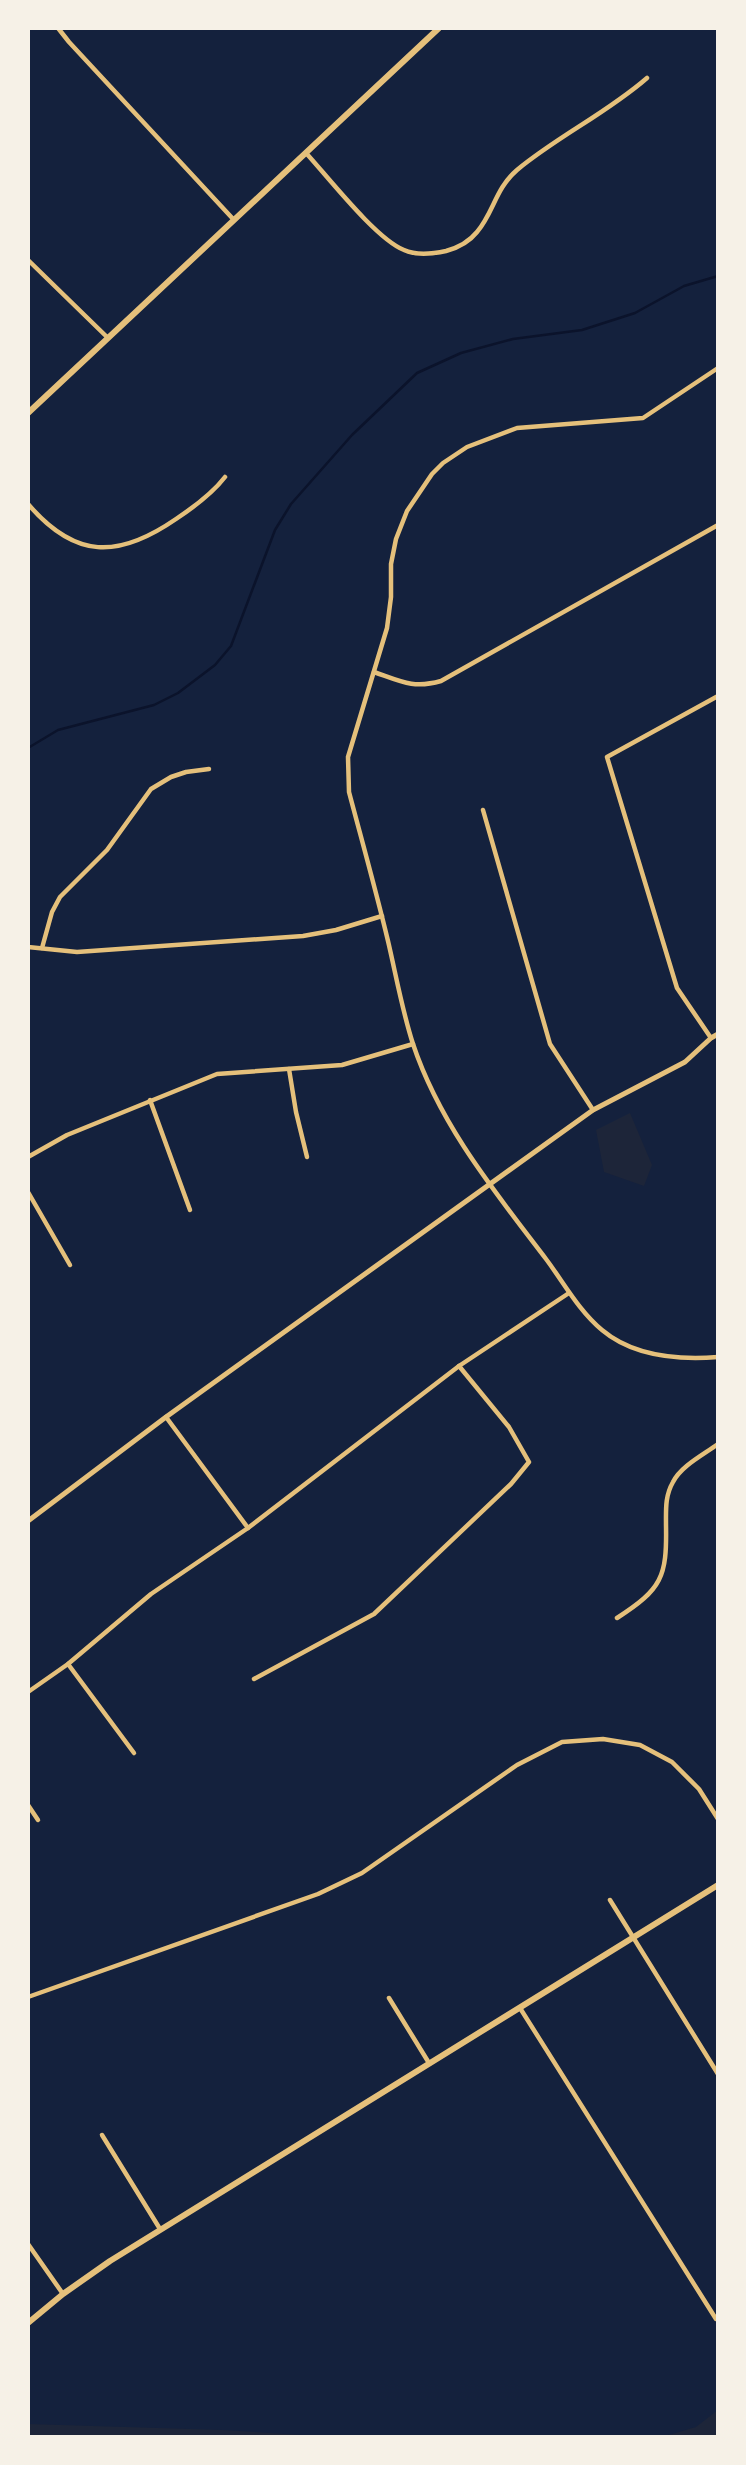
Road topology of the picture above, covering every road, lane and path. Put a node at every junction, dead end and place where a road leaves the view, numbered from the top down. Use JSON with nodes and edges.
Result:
{"nodes":[{"id":1,"x":58,"y":28,"type":"edge"},
{"id":2,"x":439,"y":28,"type":"edge"},
{"id":3,"x":647,"y":78,"type":"dead end"},
{"id":4,"x":306,"y":153,"type":"junction"},
{"id":5,"x":234,"y":220,"type":"junction"},
{"id":6,"x":28,"y":260,"type":"edge"},
{"id":7,"x":108,"y":338,"type":"junction"},
{"id":8,"x":718,"y":368,"type":"edge"},
{"id":9,"x":28,"y":413,"type":"edge"},
{"id":10,"x":225,"y":477,"type":"dead end"},
{"id":11,"x":28,"y":504,"type":"edge"},
{"id":12,"x":718,"y":525,"type":"edge"},
{"id":13,"x":374,"y":672,"type":"junction"},
{"id":14,"x":718,"y":696,"type":"edge"},
{"id":15,"x":209,"y":769,"type":"dead end"},
{"id":16,"x":483,"y":810,"type":"dead end"},
{"id":17,"x":382,"y":916,"type":"junction"},
{"id":18,"x":28,"y":947,"type":"edge"},
{"id":19,"x":42,"y":948,"type":"junction"},
{"id":20,"x":718,"y":1034,"type":"edge"},
{"id":21,"x":711,"y":1038,"type":"junction"},
{"id":22,"x":413,"y":1044,"type":"junction"},
{"id":23,"x":289,"y":1069,"type":"junction"},
{"id":24,"x":150,"y":1100,"type":"junction"},
{"id":25,"x":593,"y":1110,"type":"junction"},
{"id":26,"x":28,"y":1157,"type":"edge"},
{"id":27,"x":307,"y":1157,"type":"dead end"},
{"id":28,"x":489,"y":1185,"type":"junction"},
{"id":29,"x":28,"y":1192,"type":"edge"},
{"id":30,"x":190,"y":1210,"type":"dead end"},
{"id":31,"x":70,"y":1265,"type":"dead end"},
{"id":32,"x":569,"y":1293,"type":"junction"},
{"id":33,"x":718,"y":1357,"type":"edge"},
{"id":34,"x":459,"y":1366,"type":"junction"},
{"id":35,"x":166,"y":1417,"type":"junction"},
{"id":36,"x":718,"y":1444,"type":"edge"},
{"id":37,"x":28,"y":1521,"type":"edge"},
{"id":38,"x":248,"y":1528,"type":"junction"},
{"id":39,"x":617,"y":1618,"type":"dead end"},
{"id":40,"x":68,"y":1664,"type":"junction"},
{"id":41,"x":254,"y":1679,"type":"dead end"},
{"id":42,"x":28,"y":1692,"type":"edge"},
{"id":43,"x":134,"y":1754,"type":"dead end"},
{"id":44,"x":28,"y":1805,"type":"edge"},
{"id":45,"x":718,"y":1819,"type":"edge"},
{"id":46,"x":38,"y":1820,"type":"dead end"},
{"id":47,"x":718,"y":1885,"type":"edge"},
{"id":48,"x":610,"y":1900,"type":"dead end"},
{"id":49,"x":634,"y":1938,"type":"junction"},
{"id":50,"x":28,"y":1997,"type":"edge"},
{"id":51,"x":388,"y":1998,"type":"dead end"},
{"id":52,"x":520,"y":2008,"type":"junction"},
{"id":53,"x":429,"y":2063,"type":"junction"},
{"id":54,"x":718,"y":2074,"type":"edge"},
{"id":55,"x":103,"y":2135,"type":"dead end"},
{"id":56,"x":160,"y":2229,"type":"junction"},
{"id":57,"x":28,"y":2244,"type":"edge"},
{"id":58,"x":63,"y":2294,"type":"junction"},
{"id":59,"x":718,"y":2318,"type":"edge"},
{"id":60,"x":28,"y":2323,"type":"edge"}],
"edges":[{"from":1,"to":5,"type":"street"},
{"from":2,"to":4,"type":"main road"},
{"from":3,"to":4,"type":"street"},
{"from":4,"to":5,"type":"main road"},
{"from":5,"to":7,"type":"main road"},
{"from":6,"to":7,"type":"street"},
{"from":7,"to":9,"type":"main road"},
{"from":8,"to":13,"type":"street"},
{"from":10,"to":11,"type":"street"},
{"from":12,"to":13,"type":"street"},
{"from":13,"to":17,"type":"street"},
{"from":14,"to":21,"type":"street"},
{"from":15,"to":19,"type":"street"},
{"from":16,"to":25,"type":"street"},
{"from":17,"to":19,"type":"street"},
{"from":17,"to":22,"type":"street"},
{"from":18,"to":19,"type":"street"},
{"from":20,"to":21,"type":"street"},
{"from":21,"to":25,"type":"street"},
{"from":22,"to":23,"type":"street"},
{"from":22,"to":28,"type":"street"},
{"from":23,"to":24,"type":"street"},
{"from":23,"to":27,"type":"street"},
{"from":24,"to":26,"type":"street"},
{"from":24,"to":30,"type":"street"},
{"from":25,"to":28,"type":"street"},
{"from":28,"to":32,"type":"street"},
{"from":28,"to":35,"type":"street"},
{"from":29,"to":31,"type":"street"},
{"from":32,"to":33,"type":"street"},
{"from":32,"to":34,"type":"street"},
{"from":34,"to":38,"type":"street"},
{"from":34,"to":41,"type":"street"},
{"from":35,"to":37,"type":"street"},
{"from":35,"to":38,"type":"street"},
{"from":36,"to":39,"type":"street"},
{"from":38,"to":40,"type":"street"},
{"from":40,"to":42,"type":"street"},
{"from":40,"to":43,"type":"street"},
{"from":44,"to":46,"type":"street"},
{"from":45,"to":50,"type":"street"},
{"from":47,"to":49,"type":"main road"},
{"from":48,"to":49,"type":"street"},
{"from":49,"to":52,"type":"main road"},
{"from":49,"to":54,"type":"street"},
{"from":51,"to":53,"type":"street"},
{"from":52,"to":53,"type":"main road"},
{"from":52,"to":59,"type":"street"},
{"from":53,"to":56,"type":"main road"},
{"from":55,"to":56,"type":"street"},
{"from":56,"to":58,"type":"main road"},
{"from":57,"to":58,"type":"street"},
{"from":58,"to":60,"type":"main road"}]}
